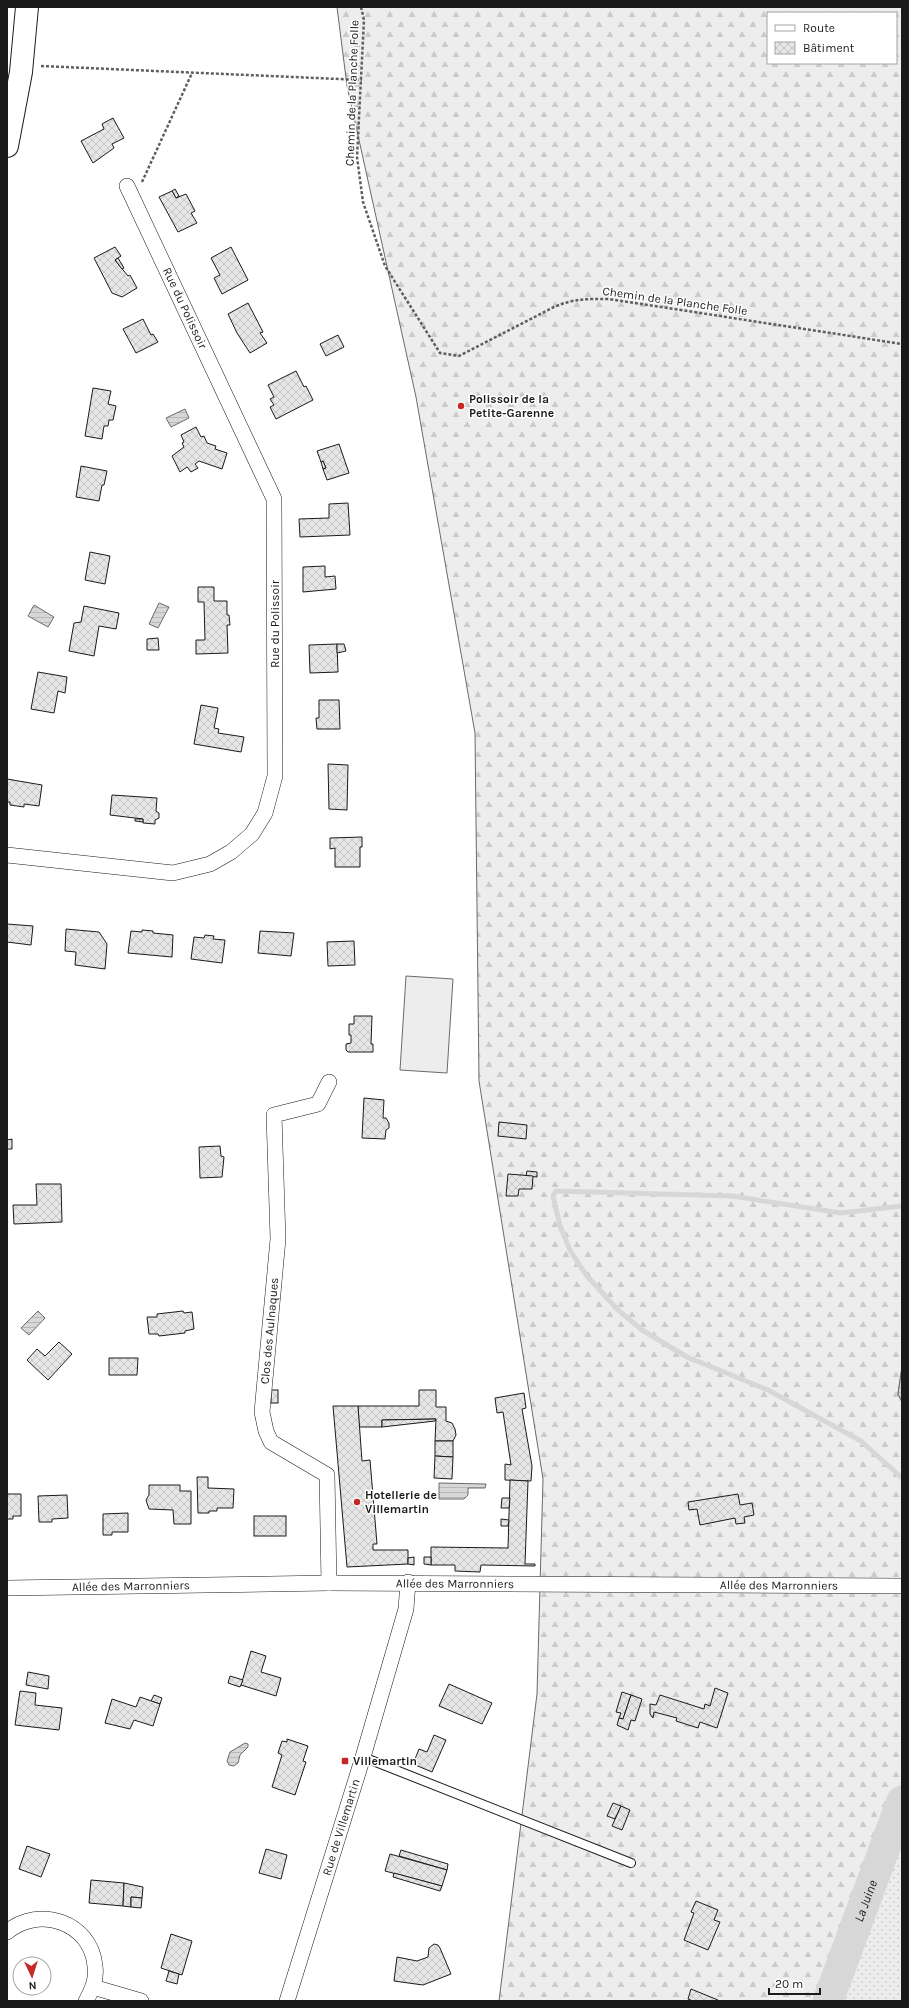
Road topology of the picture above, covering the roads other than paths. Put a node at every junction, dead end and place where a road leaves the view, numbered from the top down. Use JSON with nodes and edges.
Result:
{"nodes":[{"id":1,"x":27,"y":7,"type":"edge"},
{"id":2,"x":7,"y":146,"type":"edge"},
{"id":3,"x":127,"y":186,"type":"dead end"},
{"id":4,"x":7,"y":855,"type":"edge"},
{"id":5,"x":329,"y":1082,"type":"dead end"},
{"id":6,"x":329,"y":1582,"type":"junction"},
{"id":7,"x":408,"y":1582,"type":"junction"},
{"id":8,"x":902,"y":1586,"type":"edge"},
{"id":9,"x":7,"y":1588,"type":"edge"},
{"id":10,"x":363,"y":1757,"type":"junction"},
{"id":11,"x":631,"y":1863,"type":"dead end"},
{"id":12,"x":7,"y":1932,"type":"edge"},
{"id":13,"x":93,"y":1987,"type":"junction"},
{"id":14,"x":86,"y":2001,"type":"edge"},
{"id":15,"x":141,"y":2001,"type":"edge"},
{"id":16,"x":287,"y":2001,"type":"edge"}],
"edges":[{"from":1,"to":2,"type":"main road"},
{"from":3,"to":4,"type":"street","name":"Rue du Polissoir"},
{"from":5,"to":6,"type":"street","name":"Clos des Aulnaques"},
{"from":6,"to":7,"type":"street","name":"Allée des Marronniers"},
{"from":6,"to":9,"type":"street","name":"Allée des Marronniers"},
{"from":7,"to":8,"type":"street","name":"Allée des Marronniers"},
{"from":7,"to":10,"type":"street","name":"Rue de Villemartin"},
{"from":10,"to":11,"type":"lane"},
{"from":10,"to":16,"type":"street","name":"Rue de Villemartin"},
{"from":12,"to":13,"type":"street"},
{"from":13,"to":14,"type":"street"},
{"from":13,"to":15,"type":"street"}]}
